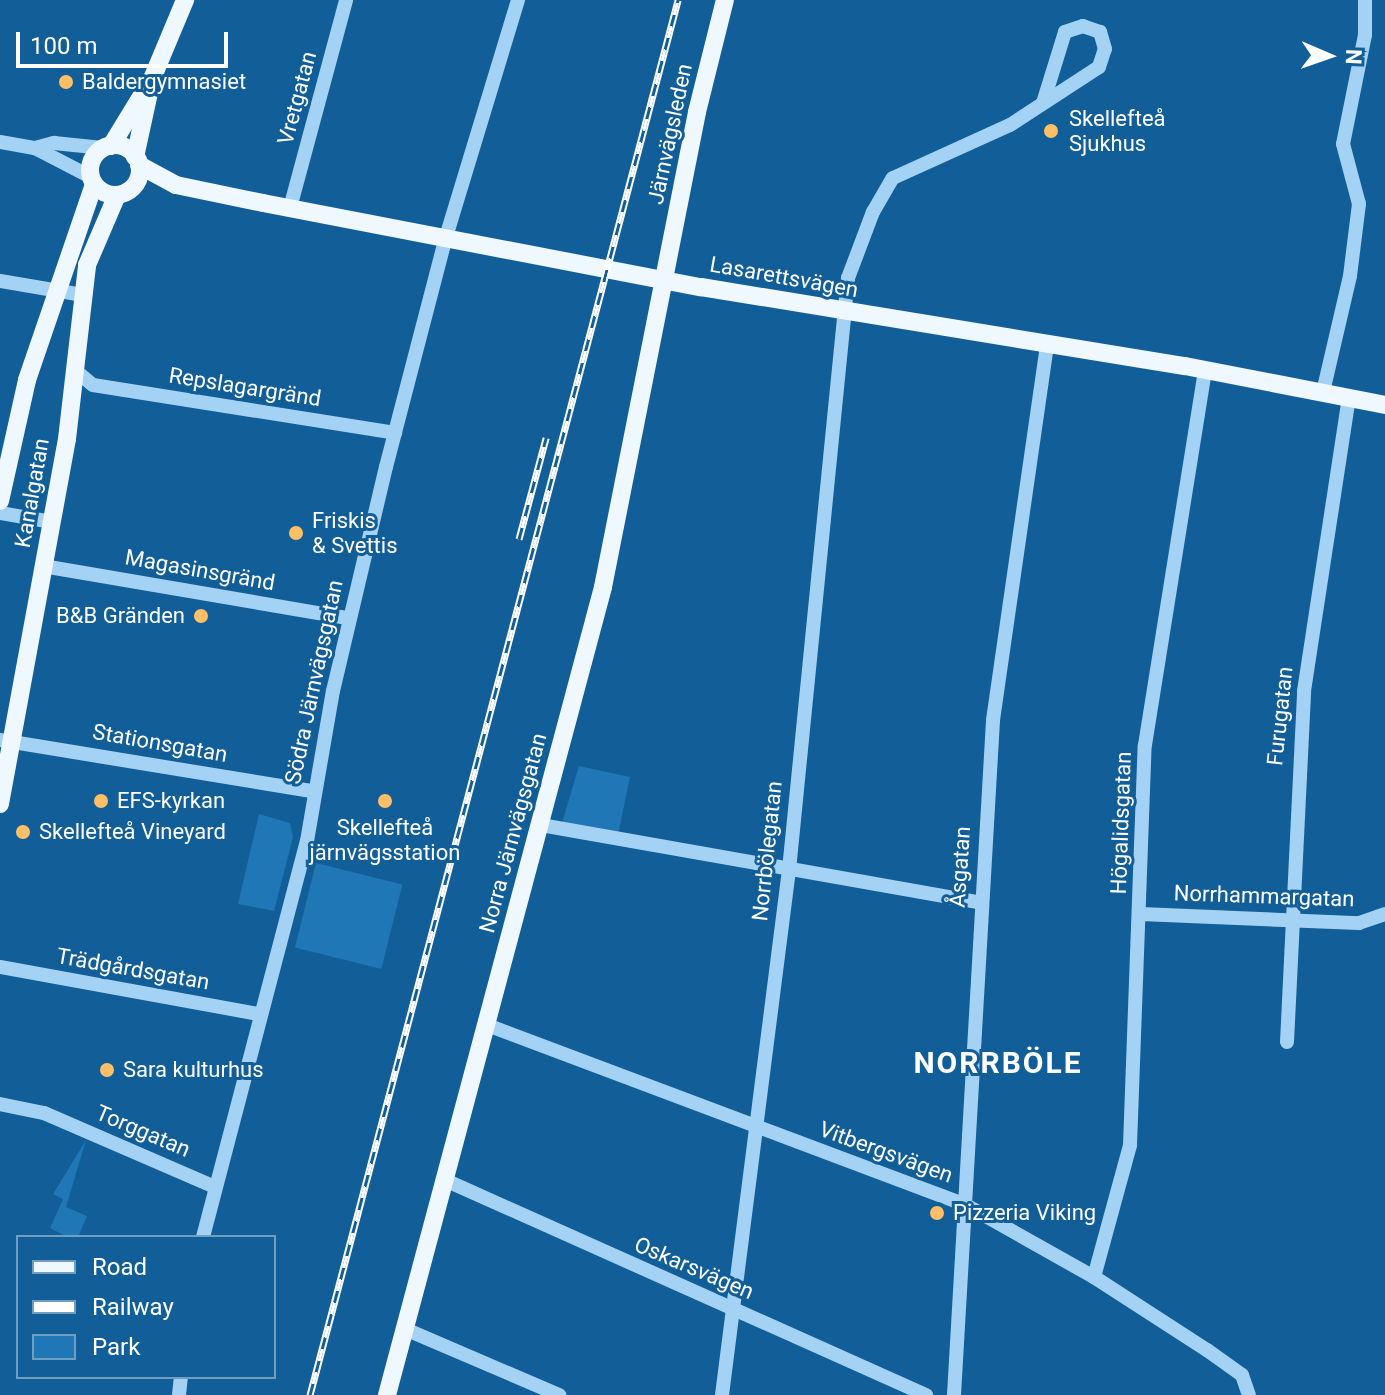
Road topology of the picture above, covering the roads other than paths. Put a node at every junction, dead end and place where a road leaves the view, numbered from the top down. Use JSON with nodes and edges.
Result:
{"nodes":[{"id":1,"x":185,"y":0,"type":"edge"},
{"id":2,"x":346,"y":0,"type":"edge"},
{"id":3,"x":518,"y":0,"type":"edge"},
{"id":4,"x":725,"y":0,"type":"edge"},
{"id":5,"x":1365,"y":0,"type":"edge"},
{"id":6,"x":152,"y":79,"type":"junction"},
{"id":7,"x":1043,"y":103,"type":"junction"},
{"id":8,"x":0,"y":142,"type":"edge"},
{"id":9,"x":107,"y":147,"type":"junction"},
{"id":10,"x":35,"y":148,"type":"junction"},
{"id":11,"x":137,"y":161,"type":"junction"},
{"id":12,"x":92,"y":180,"type":"junction"},
{"id":13,"x":176,"y":185,"type":"junction"},
{"id":14,"x":125,"y":191,"type":"junction"},
{"id":15,"x":290,"y":208,"type":"junction"},
{"id":16,"x":446,"y":237,"type":"junction"},
{"id":17,"x":664,"y":279,"type":"junction"},
{"id":18,"x":0,"y":281,"type":"edge"},
{"id":19,"x":60,"y":292,"type":"junction"},
{"id":20,"x":83,"y":295,"type":"junction"},
{"id":21,"x":842,"y":311,"type":"junction"},
{"id":22,"x":1047,"y":345,"type":"junction"},
{"id":23,"x":75,"y":370,"type":"junction"},
{"id":24,"x":1205,"y":370,"type":"junction"},
{"id":25,"x":89,"y":385,"type":"junction"},
{"id":26,"x":1323,"y":392,"type":"junction"},
{"id":27,"x":1349,"y":397,"type":"junction"},
{"id":28,"x":1385,"y":405,"type":"edge"},
{"id":29,"x":71,"y":411,"type":"junction"},
{"id":30,"x":395,"y":433,"type":"junction"},
{"id":31,"x":0,"y":501,"type":"edge"},
{"id":32,"x":0,"y":513,"type":"edge"},
{"id":33,"x":52,"y":522,"type":"junction"},
{"id":34,"x":43,"y":566,"type":"junction"},
{"id":35,"x":348,"y":618,"type":"junction"},
{"id":36,"x":6,"y":741,"type":"edge"},
{"id":37,"x":313,"y":791,"type":"junction"},
{"id":38,"x":0,"y":804,"type":"edge"},
{"id":39,"x":541,"y":825,"type":"junction"},
{"id":40,"x":789,"y":870,"type":"junction"},
{"id":41,"x":979,"y":902,"type":"junction"},
{"id":42,"x":1141,"y":914,"type":"junction"},
{"id":43,"x":1385,"y":914,"type":"edge"},
{"id":44,"x":1293,"y":919,"type":"junction"},
{"id":45,"x":0,"y":967,"type":"edge"},
{"id":46,"x":259,"y":1014,"type":"junction"},
{"id":47,"x":487,"y":1025,"type":"junction"},
{"id":48,"x":1287,"y":1042,"type":"dead end"},
{"id":49,"x":0,"y":1104,"type":"edge"},
{"id":50,"x":756,"y":1128,"type":"junction"},
{"id":51,"x":445,"y":1180,"type":"junction"},
{"id":52,"x":213,"y":1186,"type":"junction"},
{"id":53,"x":966,"y":1205,"type":"junction"},
{"id":54,"x":203,"y":1235,"type":"edge"},
{"id":55,"x":1094,"y":1277,"type":"junction"},
{"id":56,"x":733,"y":1308,"type":"junction"},
{"id":57,"x":405,"y":1329,"type":"junction"},
{"id":58,"x":387,"y":1395,"type":"edge"},
{"id":59,"x":559,"y":1395,"type":"edge"},
{"id":60,"x":722,"y":1395,"type":"edge"},
{"id":61,"x":926,"y":1395,"type":"edge"},
{"id":62,"x":954,"y":1395,"type":"edge"},
{"id":63,"x":1249,"y":1395,"type":"edge"}],
"edges":[{"from":1,"to":6,"type":"main road"},
{"from":2,"to":15,"type":"street","name":"Vretgatan"},
{"from":3,"to":16,"type":"street","name":"Södra Järnvägsgatan"},
{"from":4,"to":17,"type":"main road","name":"Järnvägsleden"},
{"from":5,"to":26,"type":"street"},
{"from":6,"to":9,"type":"main road"},
{"from":6,"to":11,"type":"main road"},
{"from":7,"to":7,"type":"street","name":"Norrbölegatan"},
{"from":7,"to":21,"type":"street","name":"Norrbölegatan"},
{"from":8,"to":10,"type":"street"},
{"from":9,"to":10,"type":"street"},
{"from":9,"to":11,"type":"main road","name":"Lasarettsvägen"},
{"from":9,"to":12,"type":"main road","name":"Kanalgatan"},
{"from":10,"to":12,"type":"street"},
{"from":11,"to":13,"type":"main road","name":"Lasarettsvägen"},
{"from":11,"to":14,"type":"main road","name":"Kanalgatan"},
{"from":12,"to":14,"type":"main road"},
{"from":12,"to":19,"type":"main road","name":"Kanalgatan"},
{"from":13,"to":14,"type":"main road","name":"Lasarettsvägen"},
{"from":13,"to":15,"type":"main road","name":"Lasarettsvägen"},
{"from":14,"to":20,"type":"main road","name":"Kanalgatan"},
{"from":15,"to":16,"type":"main road","name":"Lasarettsvägen"},
{"from":16,"to":17,"type":"main road","name":"Lasarettsvägen"},
{"from":16,"to":30,"type":"street","name":"Södra Järnvägsgatan"},
{"from":17,"to":21,"type":"main road","name":"Lasarettsvägen"},
{"from":17,"to":39,"type":"main road","name":"Norra Järnvägsgatan"},
{"from":18,"to":19,"type":"street"},
{"from":19,"to":20,"type":"street"},
{"from":19,"to":31,"type":"main road","name":"Kanalgatan"},
{"from":20,"to":23,"type":"main road","name":"Kanalgatan"},
{"from":21,"to":22,"type":"main road","name":"Lasarettsvägen"},
{"from":21,"to":40,"type":"street","name":"Norrbölegatan"},
{"from":22,"to":24,"type":"main road","name":"Lasarettsvägen"},
{"from":22,"to":41,"type":"street","name":"Åsgatan"},
{"from":23,"to":25,"type":"street"},
{"from":23,"to":29,"type":"main road","name":"Kanalgatan"},
{"from":24,"to":26,"type":"main road","name":"Lasarettsvägen"},
{"from":24,"to":42,"type":"street","name":"Högalidsgatan"},
{"from":25,"to":29,"type":"street"},
{"from":25,"to":30,"type":"street","name":"Repslagargränd"},
{"from":26,"to":27,"type":"main road","name":"Lasarettsvägen"},
{"from":27,"to":28,"type":"main road","name":"Lasarettsvägen"},
{"from":27,"to":44,"type":"street","name":"Furugatan"},
{"from":29,"to":33,"type":"main road","name":"Kanalgatan"},
{"from":30,"to":35,"type":"street","name":"Södra Järnvägsgatan"},
{"from":32,"to":33,"type":"street"},
{"from":33,"to":34,"type":"main road","name":"Kanalgatan"},
{"from":34,"to":35,"type":"street","name":"Magasinsgränd"},
{"from":34,"to":36,"type":"main road","name":"Kanalgatan"},
{"from":35,"to":37,"type":"street","name":"Södra Järnvägsgatan"},
{"from":36,"to":37,"type":"street","name":"Stationsgatan"},
{"from":36,"to":38,"type":"main road","name":"Kanalgatan"},
{"from":37,"to":46,"type":"street","name":"Södra Järnvägsgatan"},
{"from":39,"to":40,"type":"street"},
{"from":39,"to":47,"type":"main road","name":"Norra Järnvägsgatan"},
{"from":40,"to":41,"type":"street"},
{"from":40,"to":50,"type":"street","name":"Norrbölegatan"},
{"from":41,"to":53,"type":"street","name":"Åsgatan"},
{"from":42,"to":44,"type":"street","name":"Norrhammargatan"},
{"from":42,"to":55,"type":"street","name":"Högalidsgatan"},
{"from":43,"to":44,"type":"street","name":"Norrhammargatan"},
{"from":44,"to":48,"type":"street","name":"Furugatan"},
{"from":45,"to":46,"type":"street","name":"Trädgårdsgatan"},
{"from":46,"to":52,"type":"street","name":"Södra Järnvägsgatan"},
{"from":47,"to":50,"type":"street","name":"Vitbergsvägen"},
{"from":47,"to":51,"type":"main road","name":"Norra Järnvägsgatan"},
{"from":49,"to":52,"type":"street","name":"Torggatan"},
{"from":50,"to":53,"type":"street","name":"Vitbergsvägen"},
{"from":50,"to":56,"type":"street","name":"Norrbölegatan"},
{"from":51,"to":56,"type":"street","name":"Oskarsvägen"},
{"from":51,"to":57,"type":"main road","name":"Norra Järnvägsgatan"},
{"from":52,"to":54,"type":"street","name":"Södra Järnvägsgatan"},
{"from":53,"to":55,"type":"street","name":"Vitbergsvägen"},
{"from":53,"to":62,"type":"street","name":"Åsgatan"},
{"from":55,"to":63,"type":"street","name":"Vitbergsvägen"},
{"from":56,"to":60,"type":"street","name":"Norrbölegatan"},
{"from":56,"to":61,"type":"street","name":"Oskarsvägen"},
{"from":57,"to":58,"type":"main road","name":"Norra Järnvägsgatan"},
{"from":57,"to":59,"type":"street"}]}
